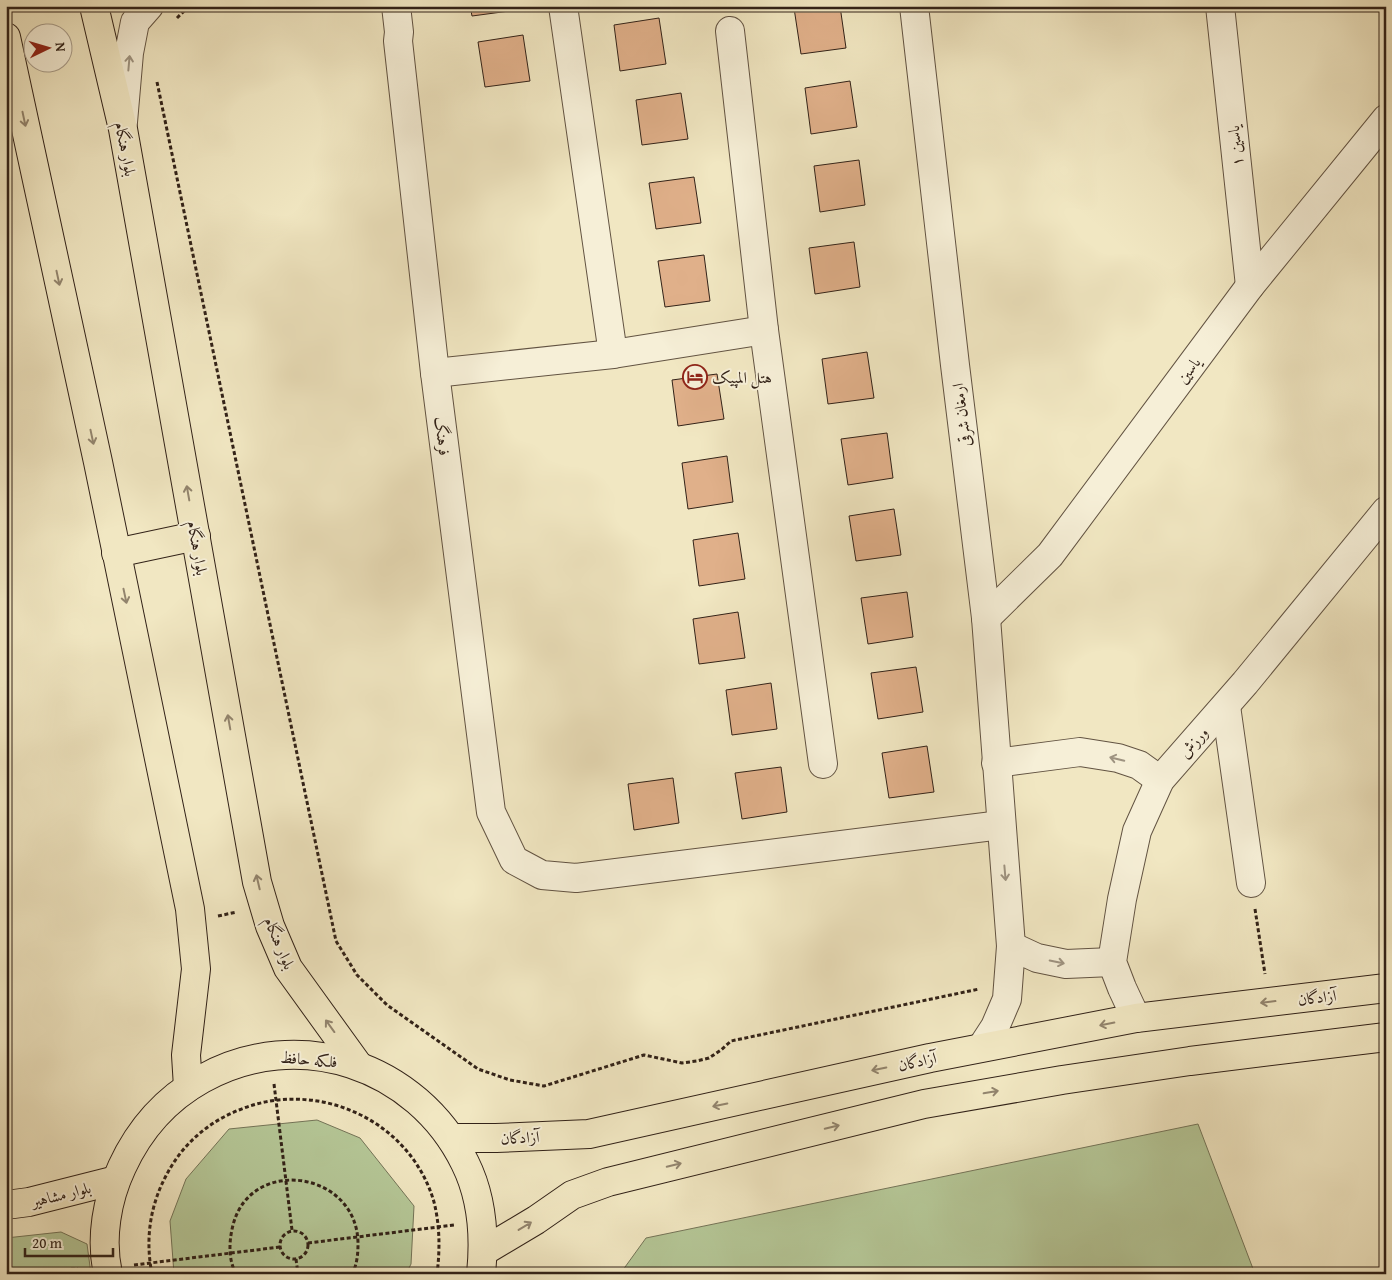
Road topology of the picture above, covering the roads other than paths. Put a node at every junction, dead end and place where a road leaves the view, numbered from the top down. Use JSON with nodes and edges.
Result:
{"nodes":[{"id":1,"x":94,"y":6,"type":"edge"},
{"id":2,"x":149,"y":6,"type":"edge"},
{"id":3,"x":396,"y":6,"type":"edge"},
{"id":4,"x":563,"y":6,"type":"edge"},
{"id":5,"x":914,"y":6,"type":"edge"},
{"id":6,"x":1220,"y":6,"type":"edge"},
{"id":7,"x":730,"y":30,"type":"dead end"},
{"id":8,"x":6,"y":37,"type":"edge"},
{"id":9,"x":1386,"y":119,"type":"edge"},
{"id":10,"x":123,"y":129,"type":"junction"},
{"id":11,"x":1250,"y":286,"type":"junction"},
{"id":12,"x":764,"y":330,"type":"junction"},
{"id":13,"x":613,"y":354,"type":"junction"},
{"id":14,"x":435,"y":374,"type":"junction"},
{"id":15,"x":1386,"y":511,"type":"edge"},
{"id":16,"x":196,"y":536,"type":"junction"},
{"id":17,"x":116,"y":553,"type":"junction"},
{"id":18,"x":986,"y":618,"type":"junction"},
{"id":19,"x":1226,"y":706,"type":"junction"},
{"id":20,"x":996,"y":763,"type":"junction"},
{"id":21,"x":823,"y":764,"type":"dead end"},
{"id":22,"x":1160,"y":780,"type":"junction"},
{"id":23,"x":1001,"y":825,"type":"junction"},
{"id":24,"x":1251,"y":883,"type":"road end"},
{"id":25,"x":1011,"y":946,"type":"junction"},
{"id":26,"x":1112,"y":962,"type":"junction"},
{"id":27,"x":1386,"y":988,"type":"edge"},
{"id":28,"x":1136,"y":1018,"type":"junction"},
{"id":29,"x":1386,"y":1038,"type":"edge"},
{"id":30,"x":982,"y":1047,"type":"junction"},
{"id":31,"x":358,"y":1065,"type":"junction"},
{"id":32,"x":188,"y":1087,"type":"junction"},
{"id":33,"x":451,"y":1138,"type":"junction"},
{"id":34,"x":116,"y":1180,"type":"junction"},
{"id":35,"x":6,"y":1206,"type":"edge"},
{"id":36,"x":482,"y":1262,"type":"edge"},
{"id":37,"x":107,"y":1271,"type":"edge"}],
"edges":[{"from":1,"to":10,"type":"main road","name":"بلوار هنگام"},
{"from":10,"to":2,"type":"street","one_way":true},
{"from":3,"to":14,"type":"street","name":"فرهنگ"},
{"from":4,"to":13,"type":"street"},
{"from":5,"to":18,"type":"street","name":"ارمغان شرقی"},
{"from":6,"to":11,"type":"street","name":"یاسین ۱"},
{"from":7,"to":12,"type":"street"},
{"from":8,"to":17,"type":"main road","one_way":true},
{"from":9,"to":11,"type":"street","name":"یاسین"},
{"from":16,"to":10,"type":"main road","name":"بلوار هنگام","one_way":true},
{"from":11,"to":18,"type":"street","name":"یاسین"},
{"from":12,"to":13,"type":"street"},
{"from":12,"to":21,"type":"street"},
{"from":13,"to":14,"type":"street"},
{"from":14,"to":23,"type":"street","name":"فرهنگ"},
{"from":15,"to":19,"type":"street","name":"ورزش"},
{"from":16,"to":17,"type":"main road"},
{"from":31,"to":16,"type":"main road","name":"بلوار هنگام","one_way":true},
{"from":17,"to":32,"type":"main road","one_way":true},
{"from":18,"to":20,"type":"street","name":"ارمغان شرقی"},
{"from":19,"to":22,"type":"street","name":"ورزش"},
{"from":19,"to":24,"type":"street"},
{"from":22,"to":20,"type":"street","one_way":true},
{"from":20,"to":23,"type":"street","name":"ارمغان شرقی"},
{"from":22,"to":26,"type":"street","name":"ورزش"},
{"from":23,"to":25,"type":"street","name":"ارمغان شرقی","one_way":true},
{"from":25,"to":26,"type":"street","one_way":true},
{"from":25,"to":30,"type":"street","name":"ارمغان شرقی"},
{"from":26,"to":28,"type":"street"},
{"from":27,"to":28,"type":"main road","name":"آزادگان","one_way":true},
{"from":28,"to":30,"type":"main road","name":"آزادگان","one_way":true},
{"from":36,"to":29,"type":"main road","one_way":true},
{"from":30,"to":33,"type":"main road","name":"آزادگان","one_way":true},
{"from":31,"to":32,"type":"main road","name":"فلکه حافظ"},
{"from":31,"to":33,"type":"main road","name":"فلکه حافظ"},
{"from":32,"to":34,"type":"main road","name":"فلکه حافظ"},
{"from":33,"to":36,"type":"main road","name":"فلکه حافظ"},
{"from":34,"to":35,"type":"main road","name":"بلوار مشاهیر"},
{"from":34,"to":37,"type":"main road","name":"فلکه حافظ"}]}
